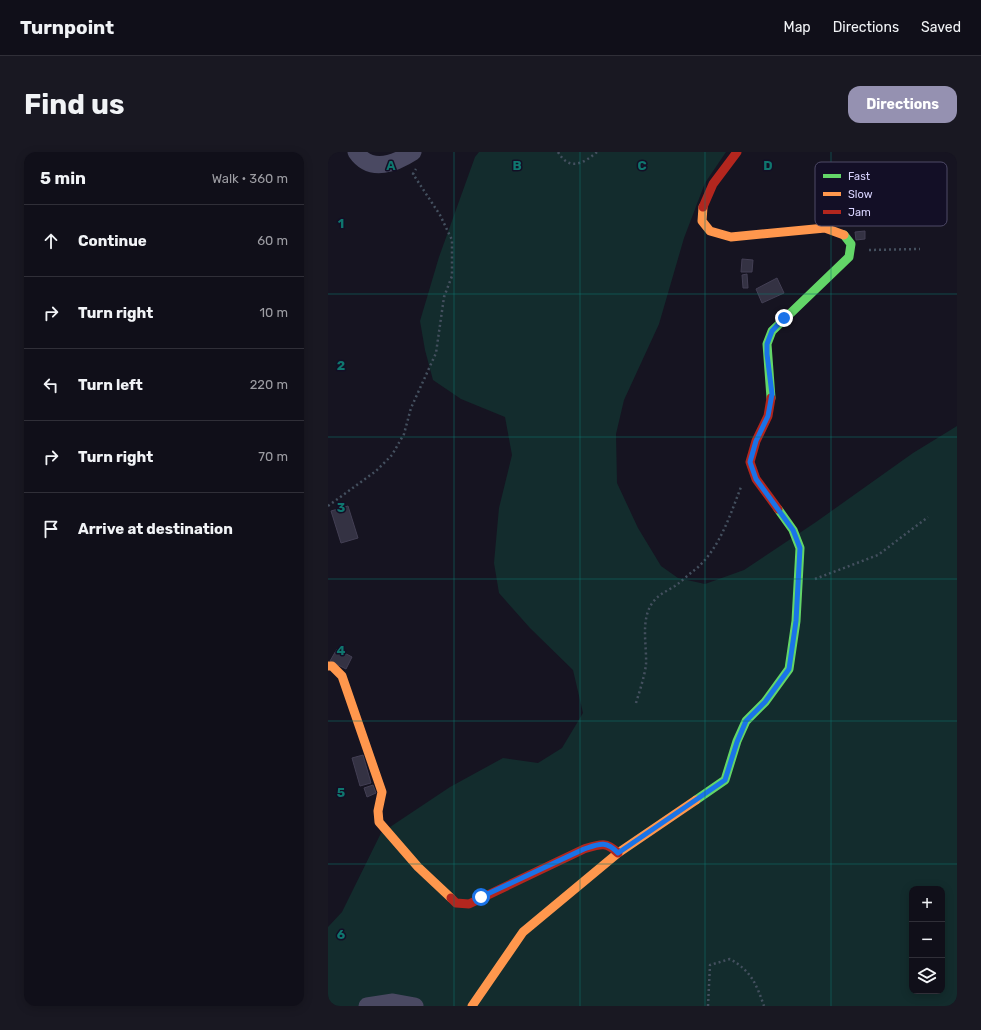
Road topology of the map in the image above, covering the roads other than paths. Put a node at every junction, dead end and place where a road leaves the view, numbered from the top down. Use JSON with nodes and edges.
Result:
{"nodes":[{"id":1,"x":356,"y":152,"type":"edge"},
{"id":2,"x":737,"y":152,"type":"edge"},
{"id":3,"x":417,"y":158,"type":"edge"},
{"id":4,"x":328,"y":666,"type":"edge"},
{"id":5,"x":618,"y":853,"type":"junction"},
{"id":6,"x":367,"y":1006,"type":"edge"},
{"id":7,"x":415,"y":1006,"type":"edge"},
{"id":8,"x":472,"y":1006,"type":"edge"}],
"edges":[{"from":1,"to":3,"type":"street"},
{"from":2,"to":5,"type":"street"},
{"from":4,"to":5,"type":"street"},
{"from":5,"to":8,"type":"street"},
{"from":6,"to":7,"type":"street"}]}
